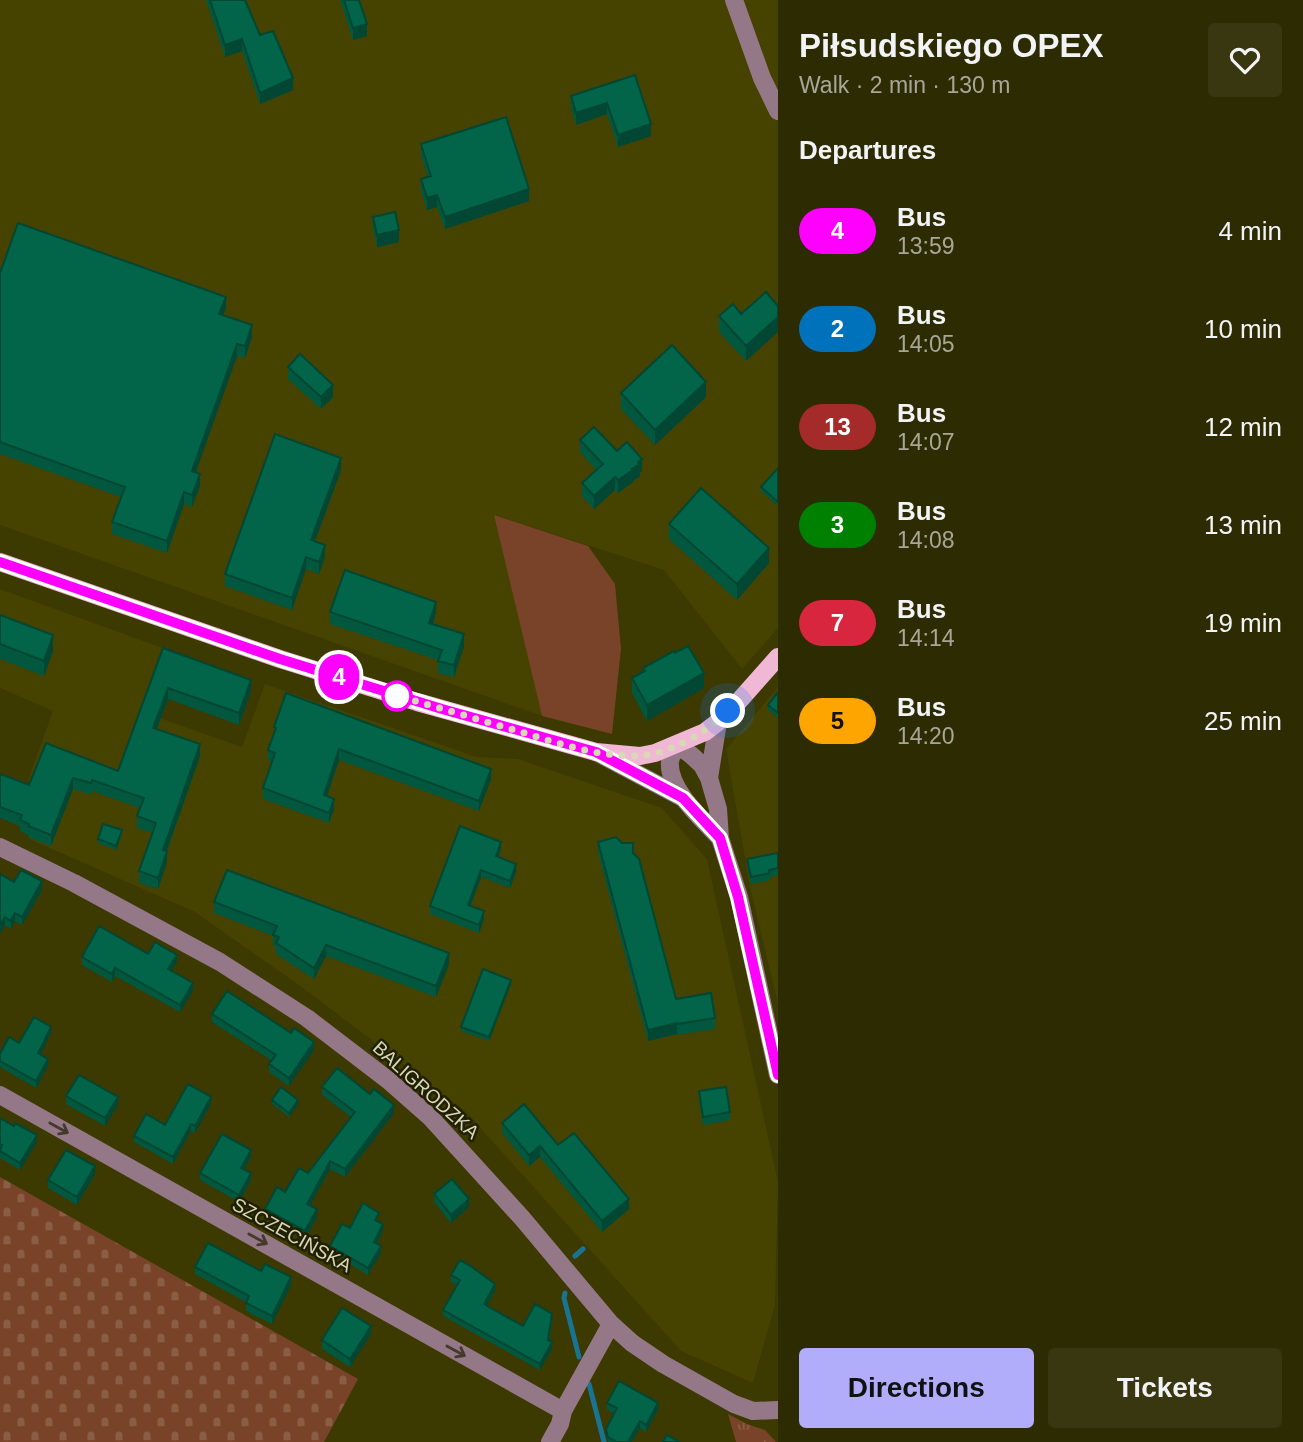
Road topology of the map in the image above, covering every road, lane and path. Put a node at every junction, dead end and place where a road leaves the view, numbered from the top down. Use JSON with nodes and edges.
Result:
{"nodes":[{"id":1,"x":734,"y":0,"type":"edge"},
{"id":2,"x":778,"y":111,"type":"edge"},
{"id":3,"x":0,"y":562,"type":"edge"},
{"id":4,"x":778,"y":657,"type":"edge"},
{"id":5,"x":718,"y":722,"type":"junction"},
{"id":6,"x":676,"y":745,"type":"junction"},
{"id":7,"x":596,"y":752,"type":"junction"},
{"id":8,"x":709,"y":778,"type":"junction"},
{"id":9,"x":683,"y":798,"type":"junction"},
{"id":10,"x":720,"y":838,"type":"junction"},
{"id":11,"x":0,"y":847,"type":"edge"},
{"id":12,"x":778,"y":1075,"type":"edge"},
{"id":13,"x":0,"y":1095,"type":"edge"},
{"id":14,"x":611,"y":1324,"type":"junction"},
{"id":15,"x":778,"y":1410,"type":"edge"},
{"id":16,"x":563,"y":1411,"type":"junction"},
{"id":17,"x":550,"y":1442,"type":"edge"}],
"edges":[{"from":1,"to":2,"type":"street"},
{"from":3,"to":7,"type":"main road"},
{"from":4,"to":5,"type":"main road"},
{"from":5,"to":6,"type":"main road"},
{"from":5,"to":8,"type":"street"},
{"from":6,"to":7,"type":"main road"},
{"from":6,"to":8,"type":"street"},
{"from":6,"to":9,"type":"street"},
{"from":7,"to":9,"type":"street"},
{"from":8,"to":10,"type":"street"},
{"from":9,"to":10,"type":"street"},
{"from":10,"to":12,"type":"street"},
{"from":11,"to":14,"type":"street","name":"BALIGRODZKA"},
{"from":13,"to":16,"type":"street","name":"SZCZECIŃSKA","one_way":true},
{"from":14,"to":15,"type":"street","name":"BALIGRODZKA"},
{"from":14,"to":16,"type":"street"},
{"from":16,"to":17,"type":"street"}]}
